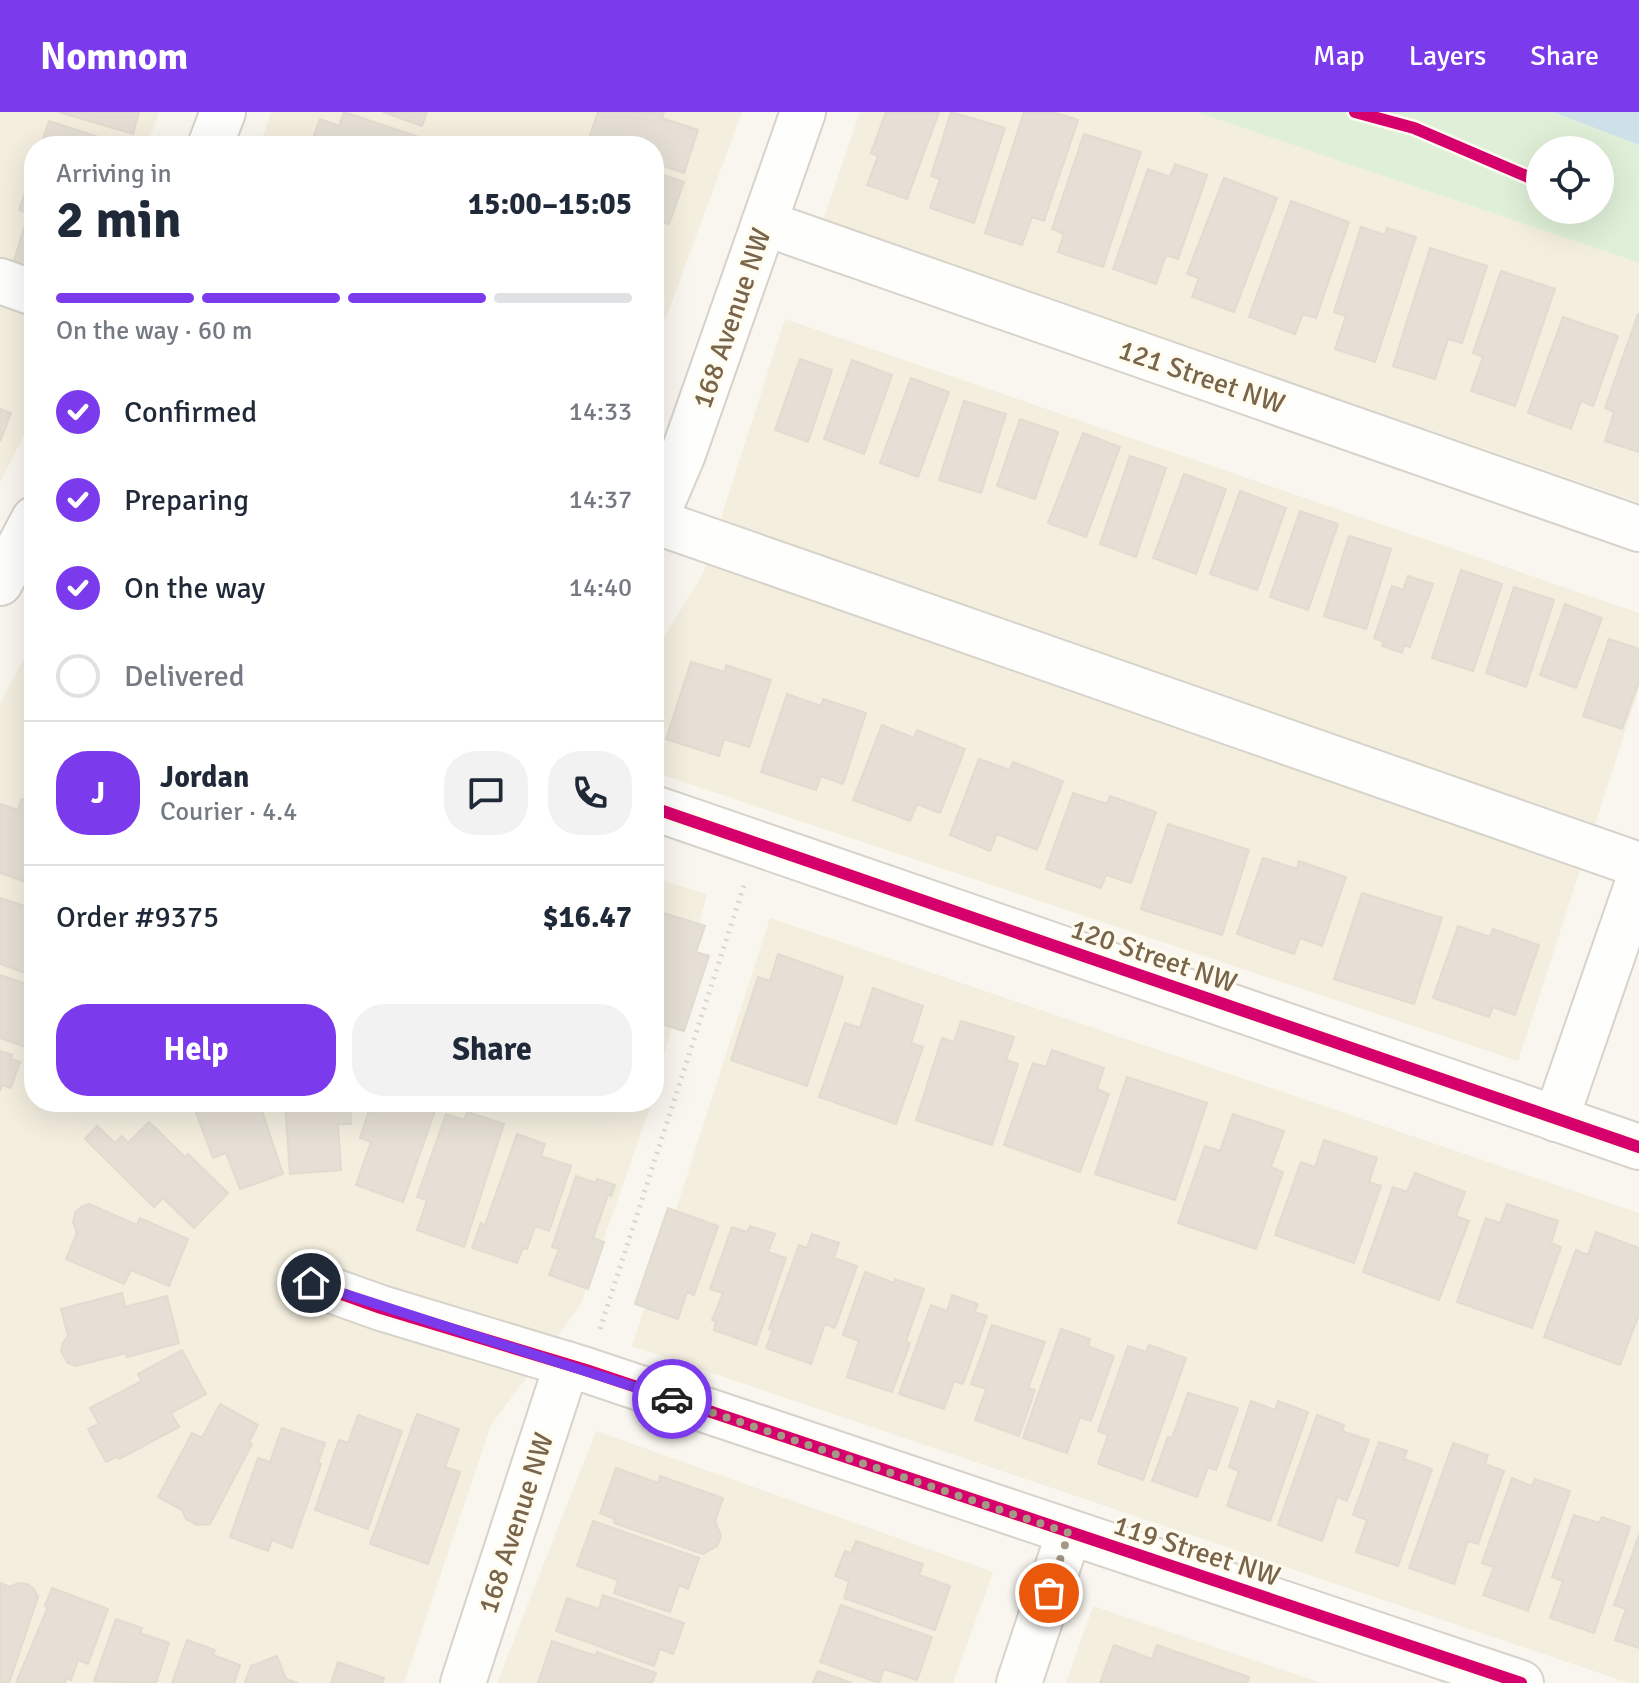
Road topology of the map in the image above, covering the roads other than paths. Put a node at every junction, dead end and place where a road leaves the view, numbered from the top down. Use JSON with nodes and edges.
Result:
{"nodes":[{"id":1,"x":223,"y":112,"type":"edge"},
{"id":2,"x":803,"y":112,"type":"edge"},
{"id":3,"x":214,"y":136,"type":"edge"},
{"id":4,"x":764,"y":223,"type":"junction"},
{"id":5,"x":0,"y":281,"type":"edge"},
{"id":6,"x":24,"y":289,"type":"edge"},
{"id":7,"x":664,"y":498,"type":"edge"},
{"id":8,"x":664,"y":524,"type":"edge"},
{"id":9,"x":1639,"y":529,"type":"edge"},
{"id":10,"x":24,"y":538,"type":"edge"},
{"id":11,"x":0,"y":583,"type":"edge"},
{"id":12,"x":664,"y":811,"type":"edge"},
{"id":13,"x":1639,"y":865,"type":"edge"},
{"id":14,"x":1639,"y":879,"type":"edge"},
{"id":15,"x":1556,"y":1119,"type":"junction"},
{"id":16,"x":1639,"y":1147,"type":"edge"},
{"id":17,"x":311,"y":1283,"type":"dead end"},
{"id":18,"x":577,"y":1367,"type":"junction"},
{"id":19,"x":1069,"y":1533,"type":"junction"},
{"id":20,"x":463,"y":1683,"type":"edge"},
{"id":21,"x":1019,"y":1683,"type":"edge"},
{"id":22,"x":1521,"y":1683,"type":"edge"}],
"edges":[{"from":1,"to":3,"type":"street"},
{"from":2,"to":4,"type":"street","name":"168 Avenue NW"},
{"from":4,"to":7,"type":"street","name":"168 Avenue NW"},
{"from":4,"to":9,"type":"street","name":"121 Street NW"},
{"from":5,"to":6,"type":"street"},
{"from":8,"to":13,"type":"street"},
{"from":10,"to":11,"type":"street"},
{"from":12,"to":15,"type":"street","name":"120 Street NW"},
{"from":14,"to":15,"type":"street"},
{"from":15,"to":16,"type":"street","name":"120 Street NW"},
{"from":17,"to":18,"type":"street","name":"119 Street NW"},
{"from":18,"to":19,"type":"street","name":"119 Street NW"},
{"from":18,"to":20,"type":"street","name":"168 Avenue NW"},
{"from":19,"to":21,"type":"street"},
{"from":19,"to":22,"type":"street","name":"119 Street NW"}]}
